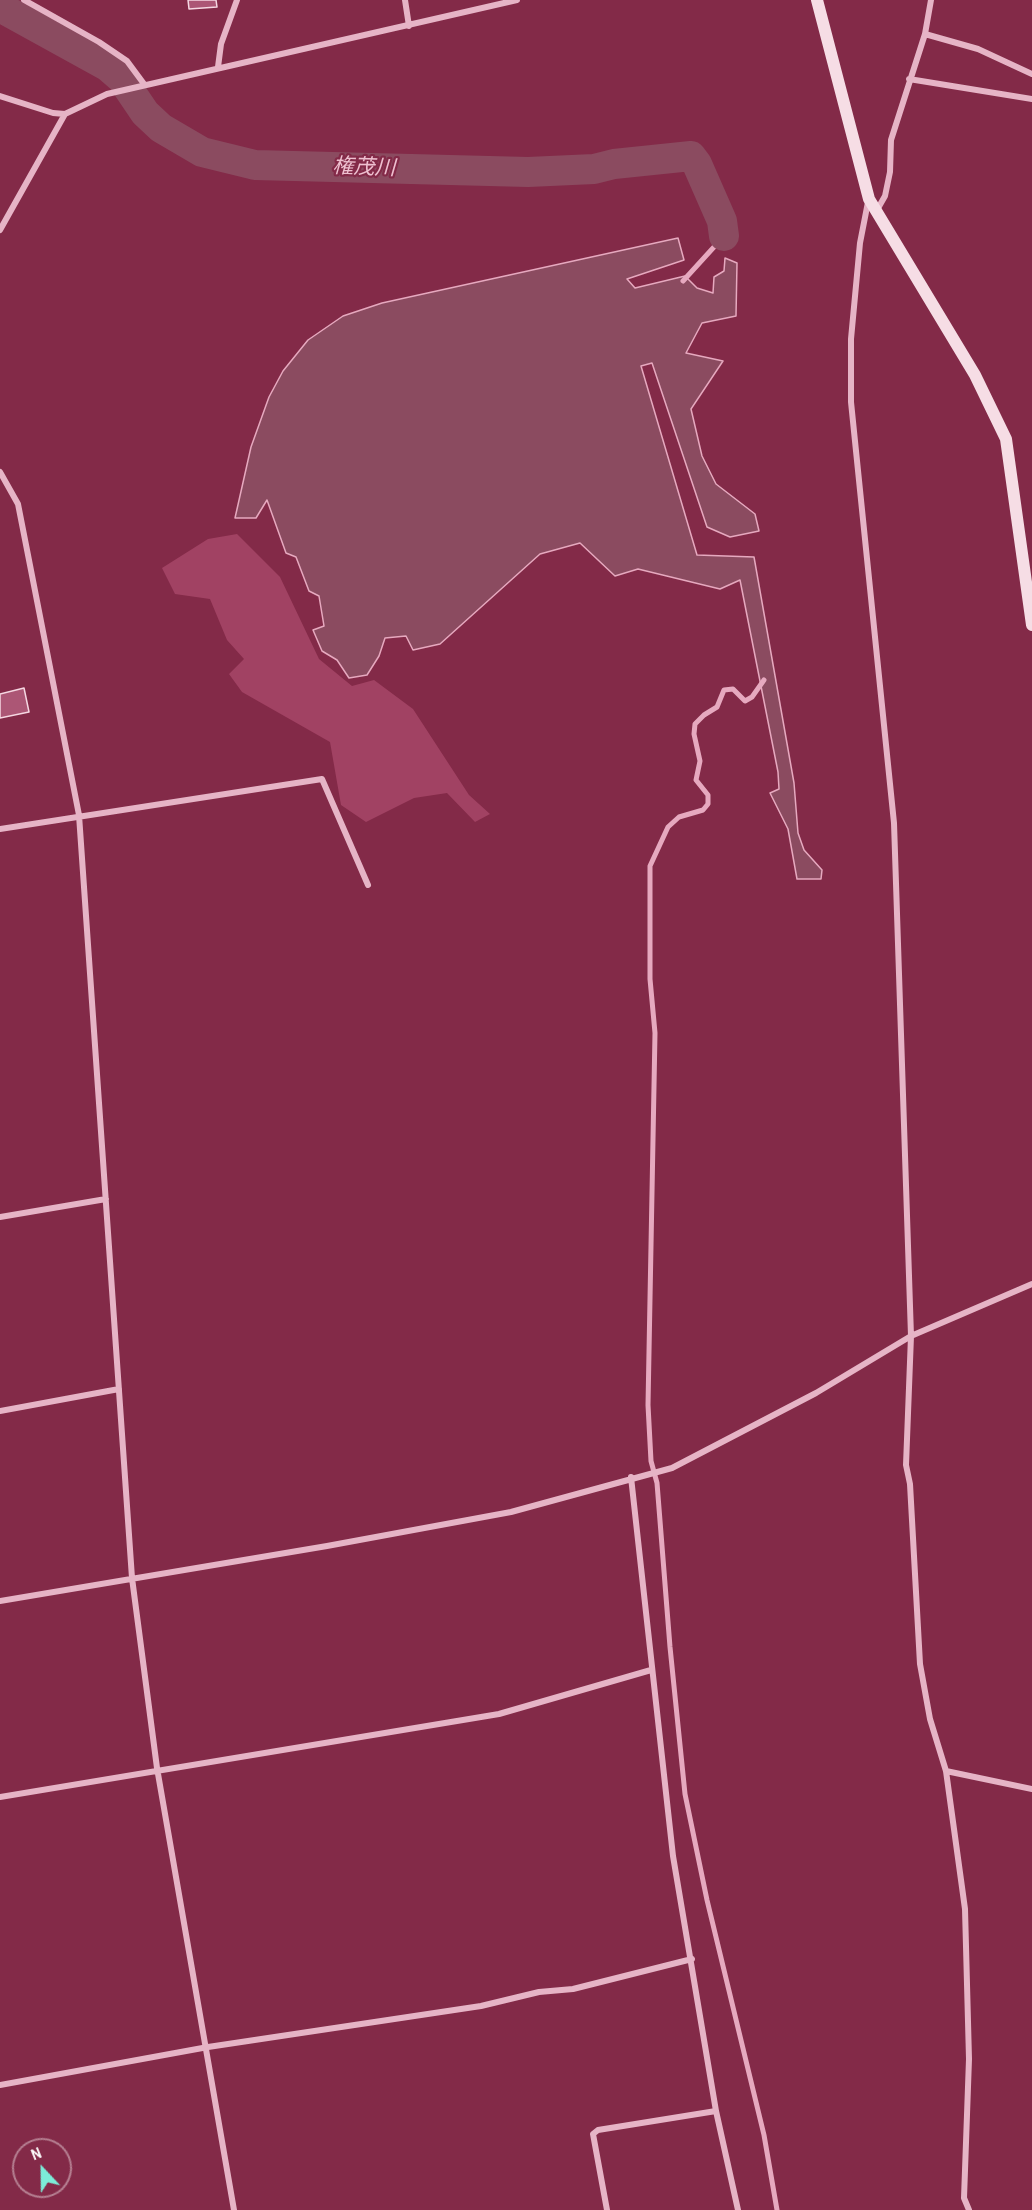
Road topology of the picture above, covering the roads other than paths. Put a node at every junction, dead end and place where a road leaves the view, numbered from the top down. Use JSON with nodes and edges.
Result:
{"nodes":[{"id":1,"x":24,"y":0,"type":"edge"},
{"id":2,"x":237,"y":0,"type":"edge"},
{"id":3,"x":405,"y":0,"type":"edge"},
{"id":4,"x":517,"y":0,"type":"edge"},
{"id":5,"x":817,"y":0,"type":"edge"},
{"id":6,"x":930,"y":0,"type":"edge"},
{"id":7,"x":409,"y":26,"type":"junction"},
{"id":8,"x":925,"y":34,"type":"junction"},
{"id":9,"x":218,"y":67,"type":"junction"},
{"id":10,"x":1032,"y":74,"type":"edge"},
{"id":11,"x":909,"y":79,"type":"junction"},
{"id":12,"x":142,"y":85,"type":"junction"},
{"id":13,"x":0,"y":96,"type":"edge"},
{"id":14,"x":1032,"y":99,"type":"edge"},
{"id":15,"x":65,"y":114,"type":"junction"},
{"id":16,"x":869,"y":199,"type":"junction"},
{"id":17,"x":876,"y":210,"type":"junction"},
{"id":18,"x":0,"y":230,"type":"edge"},
{"id":19,"x":0,"y":472,"type":"edge"},
{"id":20,"x":1032,"y":625,"type":"edge"},
{"id":21,"x":79,"y":815,"type":"junction"},
{"id":22,"x":0,"y":829,"type":"edge"},
{"id":23,"x":368,"y":885,"type":"dead end"},
{"id":24,"x":106,"y":1199,"type":"junction"},
{"id":25,"x":0,"y":1217,"type":"edge"},
{"id":26,"x":1032,"y":1284,"type":"edge"},
{"id":27,"x":911,"y":1336,"type":"junction"},
{"id":28,"x":119,"y":1389,"type":"junction"},
{"id":29,"x":0,"y":1411,"type":"edge"},
{"id":30,"x":631,"y":1477,"type":"junction"},
{"id":31,"x":132,"y":1578,"type":"junction"},
{"id":32,"x":0,"y":1601,"type":"edge"},
{"id":33,"x":651,"y":1670,"type":"junction"},
{"id":34,"x":157,"y":1768,"type":"junction"},
{"id":35,"x":946,"y":1771,"type":"junction"},
{"id":36,"x":1032,"y":1789,"type":"edge"},
{"id":37,"x":0,"y":1797,"type":"edge"},
{"id":38,"x":692,"y":1959,"type":"junction"},
{"id":39,"x":208,"y":2047,"type":"junction"},
{"id":40,"x":0,"y":2085,"type":"edge"},
{"id":41,"x":716,"y":2111,"type":"junction"},
{"id":42,"x":234,"y":2210,"type":"edge"},
{"id":43,"x":607,"y":2210,"type":"edge"},
{"id":44,"x":738,"y":2210,"type":"edge"},
{"id":45,"x":969,"y":2210,"type":"edge"}],
"edges":[{"from":1,"to":12,"type":"street"},
{"from":2,"to":9,"type":"street"},
{"from":3,"to":7,"type":"street"},
{"from":4,"to":7,"type":"street"},
{"from":5,"to":16,"type":"main road"},
{"from":6,"to":8,"type":"street"},
{"from":7,"to":9,"type":"street"},
{"from":8,"to":10,"type":"street"},
{"from":8,"to":11,"type":"street"},
{"from":9,"to":12,"type":"street"},
{"from":11,"to":14,"type":"street"},
{"from":11,"to":17,"type":"street"},
{"from":12,"to":15,"type":"street"},
{"from":13,"to":15,"type":"street"},
{"from":15,"to":18,"type":"street"},
{"from":16,"to":17,"type":"main road"},
{"from":16,"to":27,"type":"street"},
{"from":17,"to":20,"type":"main road"},
{"from":19,"to":21,"type":"street"},
{"from":21,"to":22,"type":"street"},
{"from":21,"to":23,"type":"street"},
{"from":21,"to":24,"type":"street"},
{"from":24,"to":25,"type":"street"},
{"from":24,"to":28,"type":"street"},
{"from":26,"to":27,"type":"street"},
{"from":27,"to":30,"type":"street"},
{"from":27,"to":35,"type":"street"},
{"from":28,"to":29,"type":"street"},
{"from":28,"to":31,"type":"street"},
{"from":30,"to":31,"type":"street"},
{"from":30,"to":33,"type":"street"},
{"from":31,"to":32,"type":"street"},
{"from":31,"to":34,"type":"street"},
{"from":33,"to":34,"type":"street"},
{"from":33,"to":38,"type":"street"},
{"from":34,"to":37,"type":"street"},
{"from":34,"to":39,"type":"street"},
{"from":35,"to":36,"type":"street"},
{"from":35,"to":45,"type":"street"},
{"from":38,"to":39,"type":"street"},
{"from":38,"to":41,"type":"street"},
{"from":39,"to":40,"type":"street"},
{"from":39,"to":42,"type":"street"},
{"from":41,"to":43,"type":"street"},
{"from":41,"to":44,"type":"street"}]}
